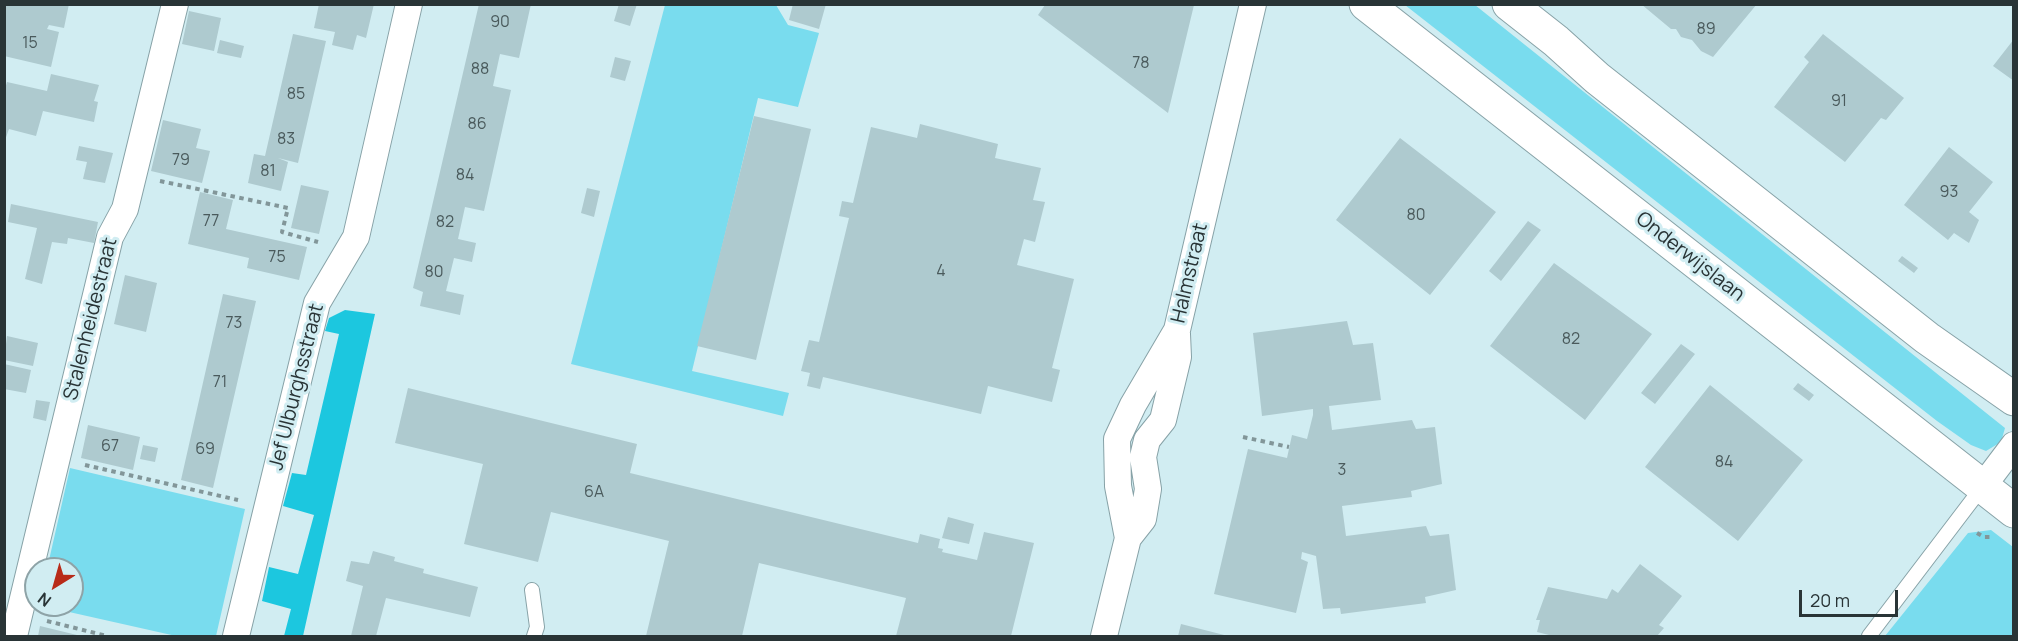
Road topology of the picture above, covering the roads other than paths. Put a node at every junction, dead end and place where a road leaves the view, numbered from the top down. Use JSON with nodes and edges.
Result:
{"nodes":[{"id":1,"x":175,"y":4,"type":"edge"},
{"id":2,"x":409,"y":4,"type":"edge"},
{"id":3,"x":1253,"y":4,"type":"edge"},
{"id":4,"x":1366,"y":4,"type":"edge"},
{"id":5,"x":1509,"y":4,"type":"edge"},
{"id":6,"x":2013,"y":399,"type":"edge"},
{"id":7,"x":2013,"y":445,"type":"edge"},
{"id":8,"x":1983,"y":486,"type":"junction"},
{"id":9,"x":2013,"y":511,"type":"edge"},
{"id":10,"x":532,"y":590,"type":"dead end"},
{"id":11,"x":14,"y":636,"type":"edge"},
{"id":12,"x":236,"y":636,"type":"edge"},
{"id":13,"x":534,"y":636,"type":"edge"},
{"id":14,"x":1104,"y":636,"type":"edge"},
{"id":15,"x":1869,"y":636,"type":"edge"}],
"edges":[{"from":1,"to":11,"type":"street","name":"Stalenheidestraat"},
{"from":2,"to":12,"type":"street","name":"Jef Ulburghsstraat"},
{"from":3,"to":14,"type":"street","name":"Halmstraat"},
{"from":4,"to":8,"type":"main road","name":"Onderwijslaan"},
{"from":5,"to":6,"type":"main road"},
{"from":7,"to":8,"type":"street"},
{"from":8,"to":9,"type":"main road","name":"Onderwijslaan"},
{"from":8,"to":15,"type":"lane"},
{"from":10,"to":13,"type":"lane"}]}
